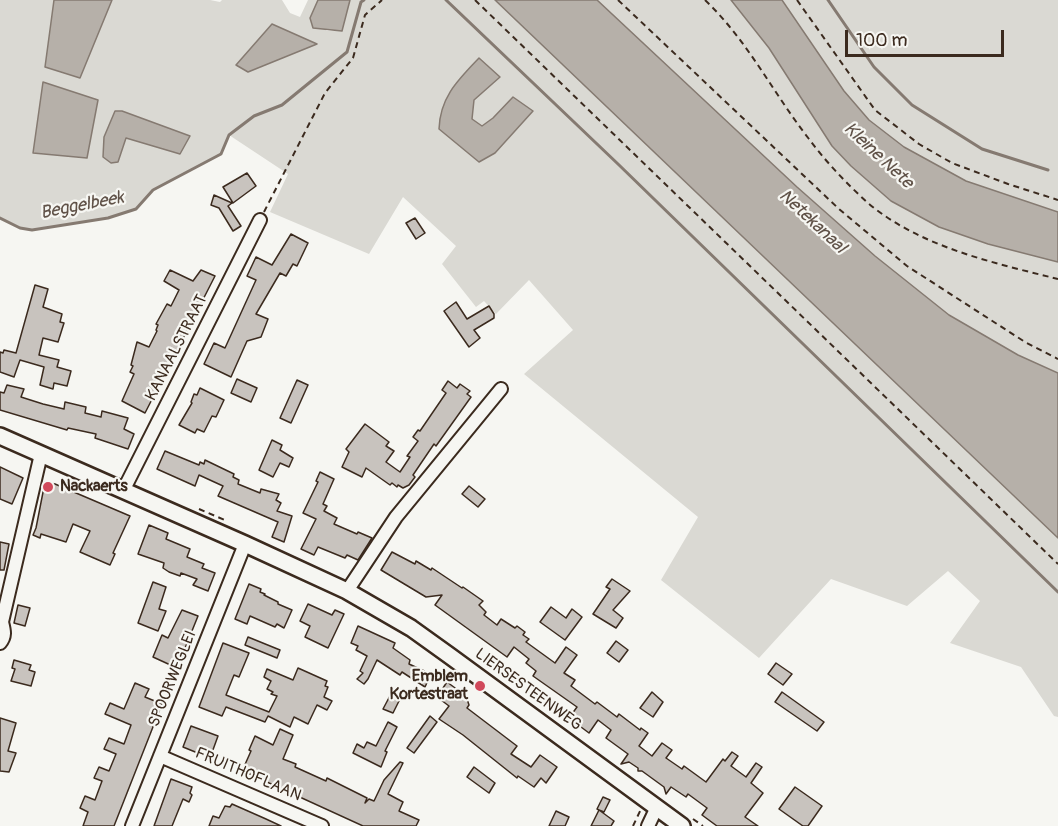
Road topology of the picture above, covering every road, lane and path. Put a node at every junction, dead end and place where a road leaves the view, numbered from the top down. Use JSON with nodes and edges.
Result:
{"nodes":[{"id":1,"x":382,"y":0,"type":"edge"},
{"id":2,"x":475,"y":0,"type":"edge"},
{"id":3,"x":618,"y":0,"type":"edge"},
{"id":4,"x":705,"y":0,"type":"edge"},
{"id":5,"x":796,"y":0,"type":"edge"},
{"id":6,"x":1058,"y":200,"type":"edge"},
{"id":7,"x":260,"y":219,"type":"joint"},
{"id":8,"x":1058,"y":279,"type":"edge"},
{"id":9,"x":1058,"y":359,"type":"edge"},
{"id":10,"x":501,"y":389,"type":"dead end"},
{"id":11,"x":0,"y":436,"type":"edge"},
{"id":12,"x":41,"y":454,"type":"junction"},
{"id":13,"x":123,"y":491,"type":"junction"},
{"id":14,"x":245,"y":544,"type":"junction"},
{"id":15,"x":1058,"y":564,"type":"edge"},
{"id":16,"x":347,"y":591,"type":"junction"},
{"id":17,"x":0,"y":643,"type":"edge"},
{"id":18,"x":160,"y":756,"type":"junction"},
{"id":19,"x":651,"y":802,"type":"junction"},
{"id":20,"x":132,"y":826,"type":"edge"},
{"id":21,"x":322,"y":826,"type":"edge"},
{"id":22,"x":633,"y":826,"type":"edge"},
{"id":23,"x":648,"y":826,"type":"edge"},
{"id":24,"x":682,"y":826,"type":"edge"}],
"edges":[{"from":1,"to":7,"type":"path"},
{"from":2,"to":15,"type":"path"},
{"from":3,"to":9,"type":"path"},
{"from":4,"to":8,"type":"path"},
{"from":5,"to":6,"type":"path"},
{"from":7,"to":13,"type":"street","name":"KANAALSTRAAT"},
{"from":10,"to":16,"type":"street"},
{"from":11,"to":12,"type":"main road","name":"LIERSESTEENWEG"},
{"from":12,"to":13,"type":"main road","name":"LIERSESTEENWEG"},
{"from":12,"to":17,"type":"street"},
{"from":13,"to":14,"type":"main road","name":"LIERSESTEENWEG"},
{"from":14,"to":16,"type":"main road","name":"LIERSESTEENWEG"},
{"from":14,"to":18,"type":"street","name":"SPOORWEGLEI"},
{"from":16,"to":19,"type":"main road","name":"LIERSESTEENWEG"},
{"from":18,"to":20,"type":"street","name":"SPOORWEGLEI"},
{"from":18,"to":21,"type":"street","name":"FRUITHOFLAAN"},
{"from":19,"to":22,"type":"path"},
{"from":19,"to":23,"type":"street"},
{"from":19,"to":24,"type":"main road","name":"LIERSESTEENWEG"}]}
